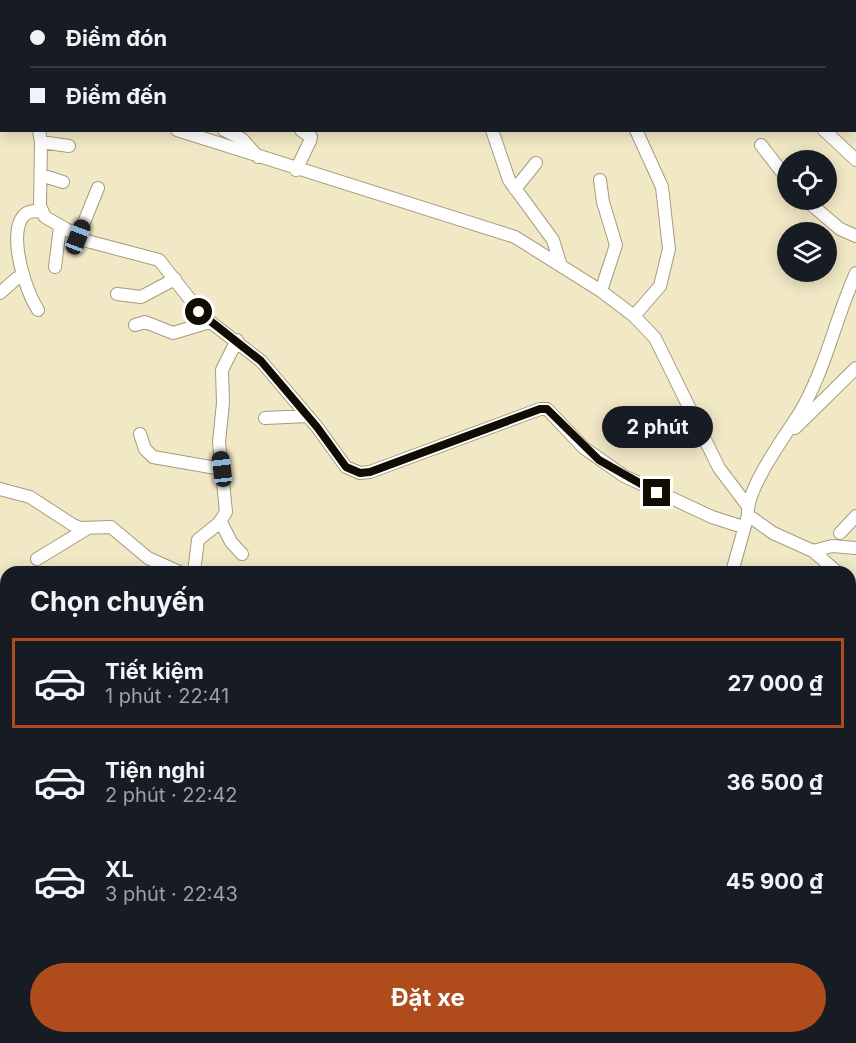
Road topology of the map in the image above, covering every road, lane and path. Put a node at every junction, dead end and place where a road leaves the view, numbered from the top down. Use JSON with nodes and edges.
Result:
{"nodes":[{"id":1,"x":183,"y":132,"type":"edge"},
{"id":2,"x":228,"y":132,"type":"edge"},
{"id":3,"x":305,"y":132,"type":"edge"},
{"id":4,"x":493,"y":132,"type":"edge"},
{"id":5,"x":637,"y":132,"type":"edge"},
{"id":6,"x":826,"y":132,"type":"edge"},
{"id":7,"x":40,"y":136,"type":"edge"},
{"id":8,"x":761,"y":145,"type":"dead end"},
{"id":9,"x":69,"y":146,"type":"dead end"},
{"id":10,"x":259,"y":158,"type":"junction"},
{"id":11,"x":856,"y":160,"type":"edge"},
{"id":12,"x":536,"y":163,"type":"dead end"},
{"id":13,"x":777,"y":166,"type":"edge"},
{"id":14,"x":296,"y":170,"type":"junction"},
{"id":15,"x":41,"y":175,"type":"junction"},
{"id":16,"x":600,"y":180,"type":"dead end"},
{"id":17,"x":63,"y":182,"type":"dead end"},
{"id":18,"x":98,"y":188,"type":"dead end"},
{"id":19,"x":515,"y":189,"type":"junction"},
{"id":20,"x":818,"y":210,"type":"edge"},
{"id":21,"x":42,"y":212,"type":"junction"},
{"id":22,"x":9,"y":215,"type":"dead end"},
{"id":23,"x":60,"y":227,"type":"junction"},
{"id":24,"x":5,"y":232,"type":"dead end"},
{"id":25,"x":856,"y":236,"type":"edge"},
{"id":26,"x":78,"y":237,"type":"junction"},
{"id":27,"x":561,"y":266,"type":"junction"},
{"id":28,"x":55,"y":267,"type":"dead end"},
{"id":29,"x":856,"y":273,"type":"edge"},
{"id":30,"x":17,"y":278,"type":"junction"},
{"id":31,"x":175,"y":279,"type":"junction"},
{"id":32,"x":601,"y":291,"type":"junction"},
{"id":33,"x":0,"y":293,"type":"edge"},
{"id":34,"x":117,"y":294,"type":"dead end"},
{"id":35,"x":38,"y":310,"type":"dead end"},
{"id":36,"x":634,"y":316,"type":"junction"},
{"id":37,"x":210,"y":322,"type":"junction"},
{"id":38,"x":135,"y":326,"type":"dead end"},
{"id":39,"x":237,"y":340,"type":"junction"},
{"id":40,"x":856,"y":368,"type":"edge"},
{"id":41,"x":308,"y":416,"type":"junction"},
{"id":42,"x":265,"y":418,"type":"dead end"},
{"id":43,"x":140,"y":434,"type":"dead end"},
{"id":44,"x":783,"y":439,"type":"junction"},
{"id":45,"x":222,"y":469,"type":"junction"},
{"id":46,"x":0,"y":489,"type":"edge"},
{"id":47,"x":747,"y":510,"type":"junction"},
{"id":48,"x":856,"y":516,"type":"edge"},
{"id":49,"x":221,"y":522,"type":"junction"},
{"id":50,"x":744,"y":527,"type":"junction"},
{"id":51,"x":88,"y":528,"type":"junction"},
{"id":52,"x":834,"y":542,"type":"junction"},
{"id":53,"x":856,"y":548,"type":"edge"},
{"id":54,"x":813,"y":551,"type":"junction"},
{"id":55,"x":242,"y":554,"type":"dead end"},
{"id":56,"x":856,"y":557,"type":"edge"},
{"id":57,"x":37,"y":559,"type":"dead end"},
{"id":58,"x":166,"y":566,"type":"edge"},
{"id":59,"x":195,"y":566,"type":"edge"},
{"id":60,"x":734,"y":566,"type":"edge"},
{"id":61,"x":830,"y":566,"type":"edge"}],
"edges":[{"from":1,"to":10,"type":"street"},
{"from":2,"to":10,"type":"street"},
{"from":3,"to":14,"type":"street"},
{"from":4,"to":19,"type":"street"},
{"from":5,"to":36,"type":"street"},
{"from":6,"to":11,"type":"street"},
{"from":7,"to":9,"type":"street"},
{"from":7,"to":15,"type":"street"},
{"from":8,"to":13,"type":"street"},
{"from":10,"to":14,"type":"street"},
{"from":12,"to":19,"type":"street"},
{"from":14,"to":27,"type":"street"},
{"from":15,"to":17,"type":"street"},
{"from":15,"to":21,"type":"street"},
{"from":16,"to":32,"type":"street"},
{"from":18,"to":26,"type":"street"},
{"from":19,"to":27,"type":"street"},
{"from":20,"to":25,"type":"street"},
{"from":21,"to":22,"type":"street"},
{"from":21,"to":23,"type":"street"},
{"from":23,"to":26,"type":"street"},
{"from":23,"to":28,"type":"street"},
{"from":24,"to":30,"type":"street"},
{"from":26,"to":31,"type":"street"},
{"from":27,"to":32,"type":"street"},
{"from":29,"to":44,"type":"street"},
{"from":30,"to":33,"type":"street"},
{"from":30,"to":35,"type":"street"},
{"from":31,"to":34,"type":"street"},
{"from":31,"to":37,"type":"street"},
{"from":32,"to":36,"type":"street"},
{"from":36,"to":47,"type":"street"},
{"from":37,"to":38,"type":"street"},
{"from":37,"to":39,"type":"street"},
{"from":39,"to":41,"type":"street"},
{"from":39,"to":45,"type":"street"},
{"from":40,"to":44,"type":"street"},
{"from":41,"to":42,"type":"street"},
{"from":41,"to":50,"type":"street"},
{"from":43,"to":45,"type":"street"},
{"from":44,"to":47,"type":"street"},
{"from":45,"to":49,"type":"street"},
{"from":46,"to":51,"type":"street"},
{"from":47,"to":50,"type":"street"},
{"from":47,"to":54,"type":"street"},
{"from":48,"to":52,"type":"street"},
{"from":49,"to":55,"type":"street"},
{"from":49,"to":59,"type":"street"},
{"from":50,"to":60,"type":"street"},
{"from":51,"to":57,"type":"street"},
{"from":51,"to":58,"type":"street"},
{"from":52,"to":53,"type":"street"},
{"from":52,"to":54,"type":"street"},
{"from":52,"to":56,"type":"street"},
{"from":54,"to":61,"type":"street"}]}
